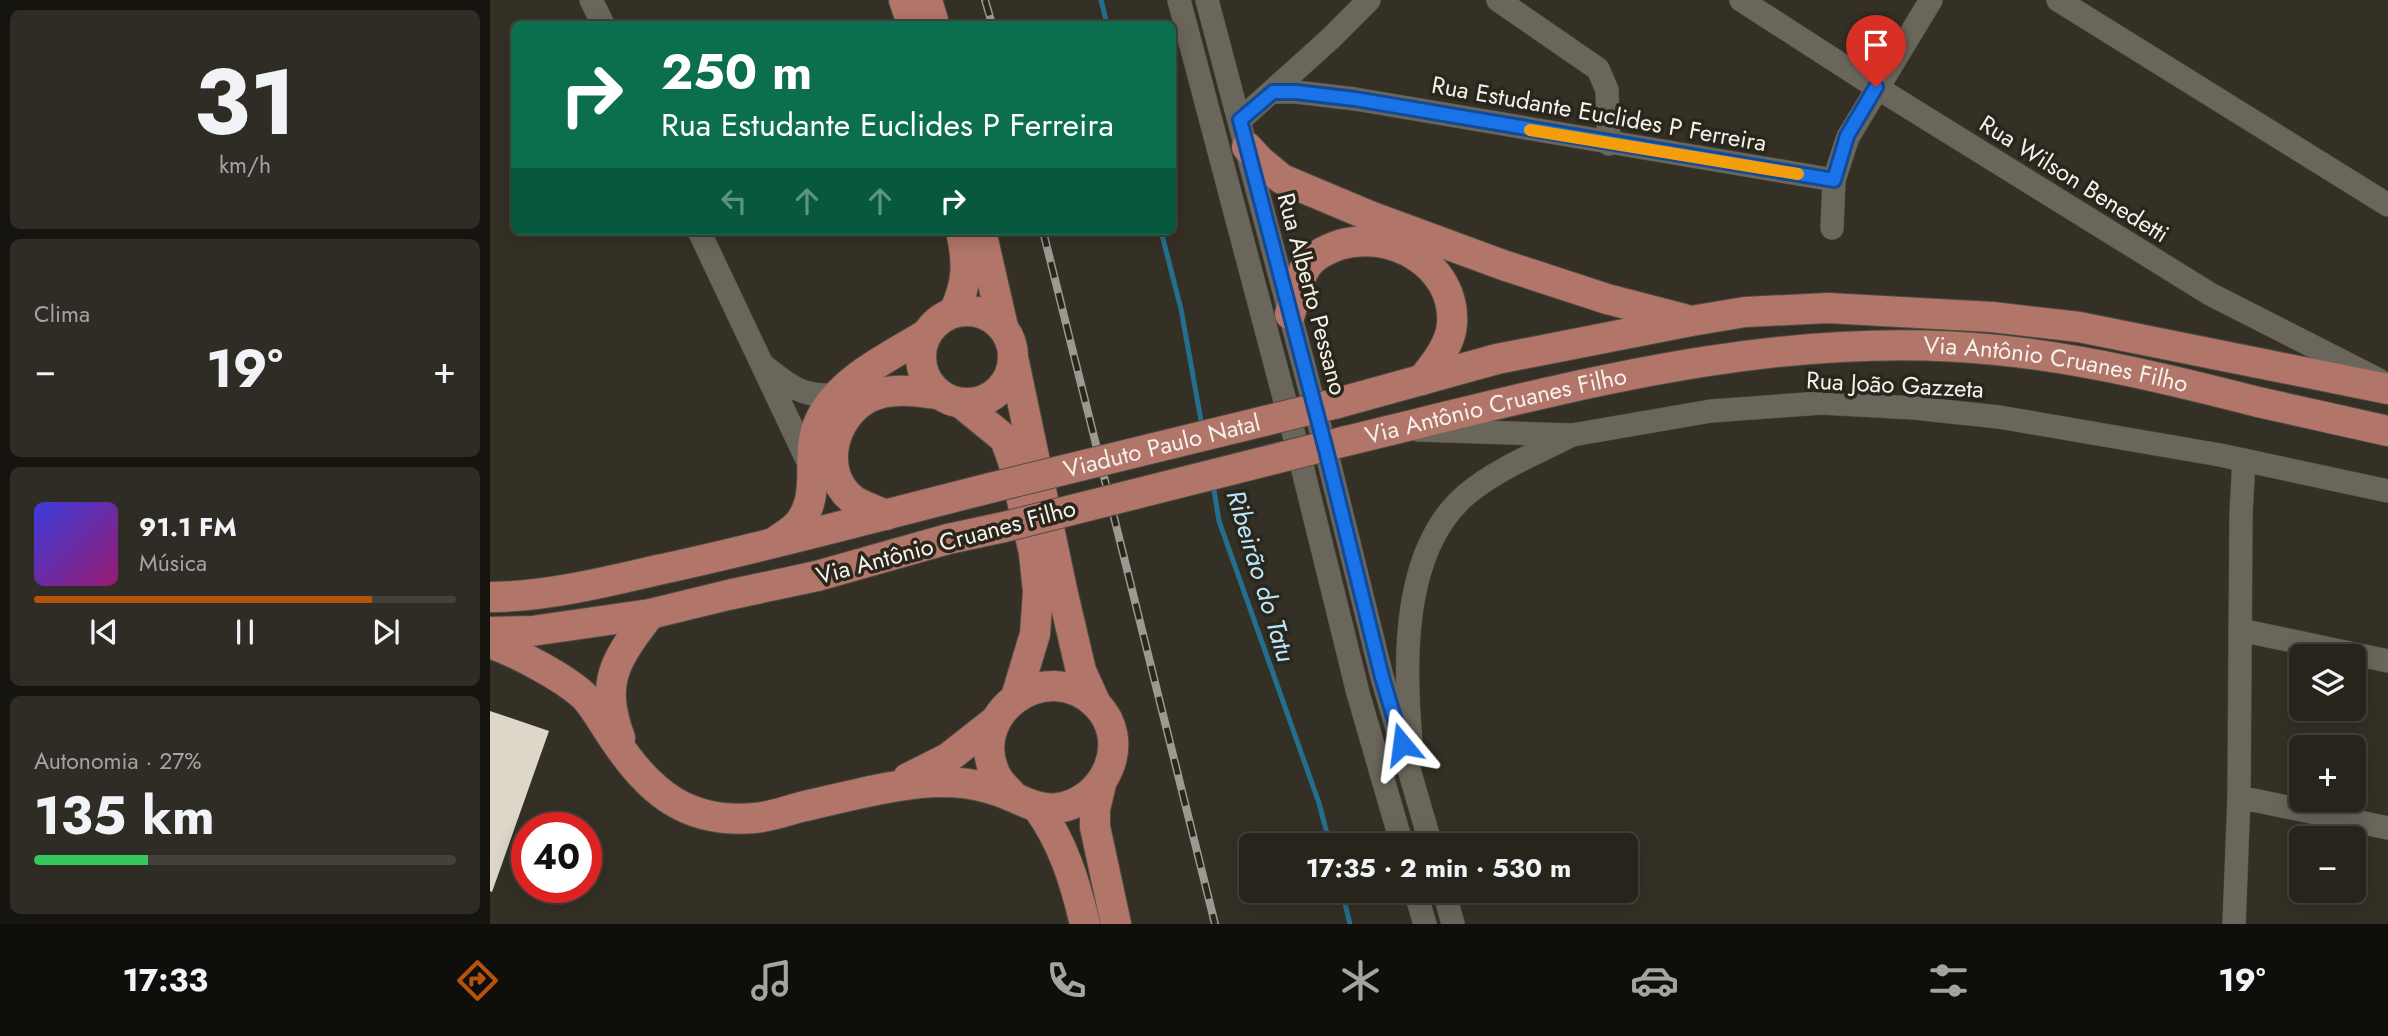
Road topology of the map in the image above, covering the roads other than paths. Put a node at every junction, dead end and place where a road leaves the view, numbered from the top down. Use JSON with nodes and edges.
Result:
{"nodes":[{"id":1,"x":591,"y":0,"type":"edge"},
{"id":2,"x":904,"y":0,"type":"edge"},
{"id":3,"x":927,"y":0,"type":"edge"},
{"id":4,"x":1179,"y":0,"type":"edge"},
{"id":5,"x":1207,"y":0,"type":"edge"},
{"id":6,"x":1369,"y":0,"type":"edge"},
{"id":7,"x":1498,"y":0,"type":"edge"},
{"id":8,"x":1741,"y":0,"type":"edge"},
{"id":9,"x":1931,"y":0,"type":"edge"},
{"id":10,"x":2058,"y":0,"type":"edge"},
{"id":11,"x":602,"y":21,"type":"edge"},
{"id":12,"x":911,"y":21,"type":"edge"},
{"id":13,"x":933,"y":21,"type":"edge"},
{"id":14,"x":1306,"y":61,"type":"junction"},
{"id":15,"x":1876,"y":87,"type":"junction"},
{"id":16,"x":1273,"y":92,"type":"junction"},
{"id":17,"x":1355,"y":99,"type":"junction"},
{"id":18,"x":1243,"y":134,"type":"junction"},
{"id":19,"x":1609,"y":144,"type":"junction"},
{"id":20,"x":1834,"y":180,"type":"junction"},
{"id":21,"x":2388,"y":205,"type":"edge"},
{"id":22,"x":1832,"y":228,"type":"dead end"},
{"id":23,"x":701,"y":235,"type":"edge"},
{"id":24,"x":962,"y":235,"type":"edge"},
{"id":25,"x":983,"y":235,"type":"edge"},
{"id":26,"x":954,"y":312,"type":"junction"},
{"id":27,"x":1290,"y":314,"type":"junction"},
{"id":28,"x":1691,"y":321,"type":"junction"},
{"id":29,"x":1003,"y":327,"type":"junction"},
{"id":30,"x":925,"y":335,"type":"junction"},
{"id":31,"x":1014,"y":362,"type":"junction"},
{"id":32,"x":760,"y":363,"type":"junction"},
{"id":33,"x":1422,"y":380,"type":"junction"},
{"id":34,"x":2388,"y":387,"type":"edge"},
{"id":35,"x":839,"y":394,"type":"junction"},
{"id":36,"x":950,"y":398,"type":"junction"},
{"id":37,"x":2260,"y":402,"type":"junction"},
{"id":38,"x":1334,"y":404,"type":"joint"},
{"id":39,"x":1394,"y":429,"type":"junction"},
{"id":40,"x":2388,"y":430,"type":"edge"},
{"id":41,"x":1573,"y":435,"type":"junction"},
{"id":42,"x":2388,"y":449,"type":"edge"},
{"id":43,"x":2244,"y":460,"type":"junction"},
{"id":44,"x":811,"y":468,"type":"junction"},
{"id":45,"x":990,"y":488,"type":"joint"},
{"id":46,"x":2388,"y":491,"type":"edge"},
{"id":47,"x":886,"y":515,"type":"junction"},
{"id":48,"x":775,"y":543,"type":"junction"},
{"id":49,"x":490,"y":597,"type":"edge"},
{"id":50,"x":650,"y":614,"type":"junction"},
{"id":51,"x":2240,"y":630,"type":"junction"},
{"id":52,"x":490,"y":632,"type":"edge"},
{"id":53,"x":490,"y":643,"type":"edge"},
{"id":54,"x":2388,"y":662,"type":"edge"},
{"id":55,"x":1016,"y":697,"type":"junction"},
{"id":56,"x":1096,"y":704,"type":"junction"},
{"id":57,"x":995,"y":721,"type":"junction"},
{"id":58,"x":629,"y":762,"type":"junction"},
{"id":59,"x":1101,"y":784,"type":"junction"},
{"id":60,"x":890,"y":786,"type":"junction"},
{"id":61,"x":1415,"y":788,"type":"junction"},
{"id":62,"x":2239,"y":797,"type":"junction"},
{"id":63,"x":1025,"y":801,"type":"junction"},
{"id":64,"x":2388,"y":828,"type":"edge"},
{"id":65,"x":1399,"y":833,"type":"edge"},
{"id":66,"x":1428,"y":833,"type":"edge"},
{"id":67,"x":1419,"y":903,"type":"edge"},
{"id":68,"x":1448,"y":903,"type":"edge"},
{"id":69,"x":1085,"y":924,"type":"edge"},
{"id":70,"x":1115,"y":924,"type":"edge"},
{"id":71,"x":1425,"y":924,"type":"edge"},
{"id":72,"x":1454,"y":924,"type":"edge"},
{"id":73,"x":2234,"y":924,"type":"edge"}],
"edges":[{"from":1,"to":11,"type":"street"},
{"from":2,"to":12,"type":"main road"},
{"from":3,"to":13,"type":"main road"},
{"from":4,"to":65,"type":"street"},
{"from":5,"to":18,"type":"street","name":"Rua Alberto Pessano"},
{"from":6,"to":14,"type":"street"},
{"from":7,"to":19,"type":"street"},
{"from":8,"to":15,"type":"street","name":"Rua Wilson Benedetti"},
{"from":9,"to":15,"type":"street"},
{"from":10,"to":21,"type":"street"},
{"from":14,"to":16,"type":"street"},
{"from":14,"to":17,"type":"street","name":"Rua Estudante Euclides P Ferreira"},
{"from":15,"to":20,"type":"street"},
{"from":15,"to":34,"type":"street","name":"Rua Wilson Benedetti"},
{"from":16,"to":17,"type":"street","name":"Rua Estudante Euclides P Ferreira"},
{"from":16,"to":18,"type":"street"},
{"from":17,"to":19,"type":"street","name":"Rua Estudante Euclides P Ferreira"},
{"from":18,"to":27,"type":"street","name":"Rua Alberto Pessano"},
{"from":18,"to":28,"type":"main road"},
{"from":19,"to":20,"type":"street","name":"Rua Estudante Euclides P Ferreira"},
{"from":20,"to":22,"type":"street"},
{"from":23,"to":32,"type":"street"},
{"from":24,"to":26,"type":"main road"},
{"from":25,"to":29,"type":"main road"},
{"from":26,"to":29,"type":"main road"},
{"from":26,"to":30,"type":"main road"},
{"from":27,"to":33,"type":"main road"},
{"from":27,"to":61,"type":"street","name":"Rua Alberto Pessano"},
{"from":28,"to":33,"type":"main road","name":"Via Antônio Cruanes Filho"},
{"from":28,"to":34,"type":"main road","name":"Via Antônio Cruanes Filho"},
{"from":29,"to":31,"type":"main road"},
{"from":30,"to":35,"type":"main road"},
{"from":30,"to":36,"type":"main road"},
{"from":31,"to":36,"type":"main road"},
{"from":31,"to":56,"type":"main road"},
{"from":32,"to":35,"type":"street"},
{"from":32,"to":44,"type":"street"},
{"from":33,"to":38,"type":"main road","name":"Via Antônio Cruanes Filho"},
{"from":35,"to":44,"type":"main road"},
{"from":36,"to":47,"type":"main road"},
{"from":36,"to":55,"type":"main road"},
{"from":37,"to":39,"type":"main road","name":"Via Antônio Cruanes Filho"},
{"from":37,"to":40,"type":"main road","name":"Via Antônio Cruanes Filho"},
{"from":37,"to":42,"type":"main road"},
{"from":38,"to":45,"type":"main road","name":"Viaduto Paulo Natal","bridge":true},
{"from":39,"to":41,"type":"street","name":"Rua João Gazzeta"},
{"from":39,"to":50,"type":"main road","name":"Via Antônio Cruanes Filho","bridge":true},
{"from":41,"to":43,"type":"street","name":"Rua João Gazzeta"},
{"from":41,"to":61,"type":"street"},
{"from":43,"to":46,"type":"street","name":"Rua João Gazzeta"},
{"from":43,"to":51,"type":"street"},
{"from":44,"to":48,"type":"main road"},
{"from":45,"to":47,"type":"main road","name":"Via Antônio Cruanes Filho"},
{"from":47,"to":48,"type":"main road","name":"Via Antônio Cruanes Filho"},
{"from":48,"to":49,"type":"main road","name":"Via Antônio Cruanes Filho"},
{"from":50,"to":52,"type":"main road","name":"Via Antônio Cruanes Filho"},
{"from":50,"to":58,"type":"main road"},
{"from":51,"to":54,"type":"street"},
{"from":51,"to":62,"type":"street"},
{"from":53,"to":58,"type":"main road"},
{"from":55,"to":56,"type":"main road"},
{"from":55,"to":57,"type":"main road"},
{"from":56,"to":59,"type":"main road"},
{"from":57,"to":60,"type":"main road"},
{"from":57,"to":63,"type":"main road"},
{"from":58,"to":60,"type":"main road"},
{"from":59,"to":63,"type":"main road"},
{"from":59,"to":70,"type":"main road"},
{"from":60,"to":63,"type":"main road"},
{"from":61,"to":66,"type":"street","name":"Rua Alberto Pessano"},
{"from":62,"to":64,"type":"street"},
{"from":62,"to":73,"type":"street"},
{"from":63,"to":69,"type":"main road"},
{"from":67,"to":71,"type":"street"},
{"from":68,"to":72,"type":"street"}]}
